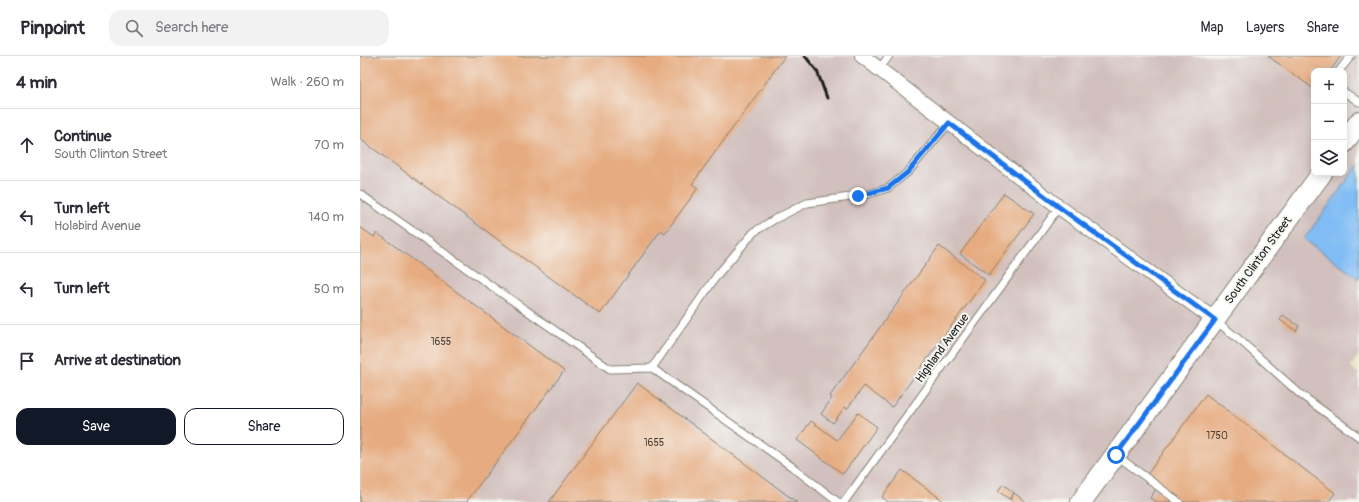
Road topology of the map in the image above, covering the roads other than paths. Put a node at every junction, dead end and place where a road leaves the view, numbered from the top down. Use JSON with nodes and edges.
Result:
{"nodes":[{"id":1,"x":862,"y":56,"type":"edge"},
{"id":2,"x":889,"y":56,"type":"edge"},
{"id":3,"x":1352,"y":56,"type":"edge"},
{"id":4,"x":1342,"y":68,"type":"edge"},
{"id":5,"x":879,"y":69,"type":"junction"},
{"id":6,"x":1347,"y":94,"type":"edge"},
{"id":7,"x":1359,"y":102,"type":"edge"},
{"id":8,"x":1359,"y":122,"type":"edge"},
{"id":9,"x":949,"y":123,"type":"junction"},
{"id":10,"x":1346,"y":140,"type":"edge"},
{"id":11,"x":1320,"y":176,"type":"edge"},
{"id":12,"x":360,"y":194,"type":"edge"},
{"id":13,"x":1059,"y":207,"type":"junction"},
{"id":14,"x":1215,"y":320,"type":"junction"},
{"id":15,"x":652,"y":368,"type":"junction"},
{"id":16,"x":1359,"y":437,"type":"edge"},
{"id":17,"x":1116,"y":455,"type":"junction"},
{"id":18,"x":838,"y":502,"type":"edge"},
{"id":19,"x":844,"y":502,"type":"edge"},
{"id":20,"x":1081,"y":502,"type":"edge"},
{"id":21,"x":1178,"y":502,"type":"edge"}],
"edges":[{"from":1,"to":5,"type":"street"},
{"from":2,"to":5,"type":"lane"},
{"from":3,"to":4,"type":"lane"},
{"from":5,"to":9,"type":"street"},
{"from":6,"to":7,"type":"lane"},
{"from":8,"to":10,"type":"main road"},
{"from":9,"to":13,"type":"street"},
{"from":9,"to":15,"type":"lane"},
{"from":11,"to":14,"type":"main road","name":"South Clinton Street"},
{"from":12,"to":15,"type":"lane"},
{"from":13,"to":14,"type":"street"},
{"from":13,"to":19,"type":"lane","name":"Highland Avenue"},
{"from":14,"to":16,"type":"lane"},
{"from":14,"to":17,"type":"main road","name":"South Clinton Street"},
{"from":15,"to":18,"type":"lane"},
{"from":17,"to":20,"type":"main road","name":"South Clinton Street"},
{"from":17,"to":21,"type":"lane"}]}
